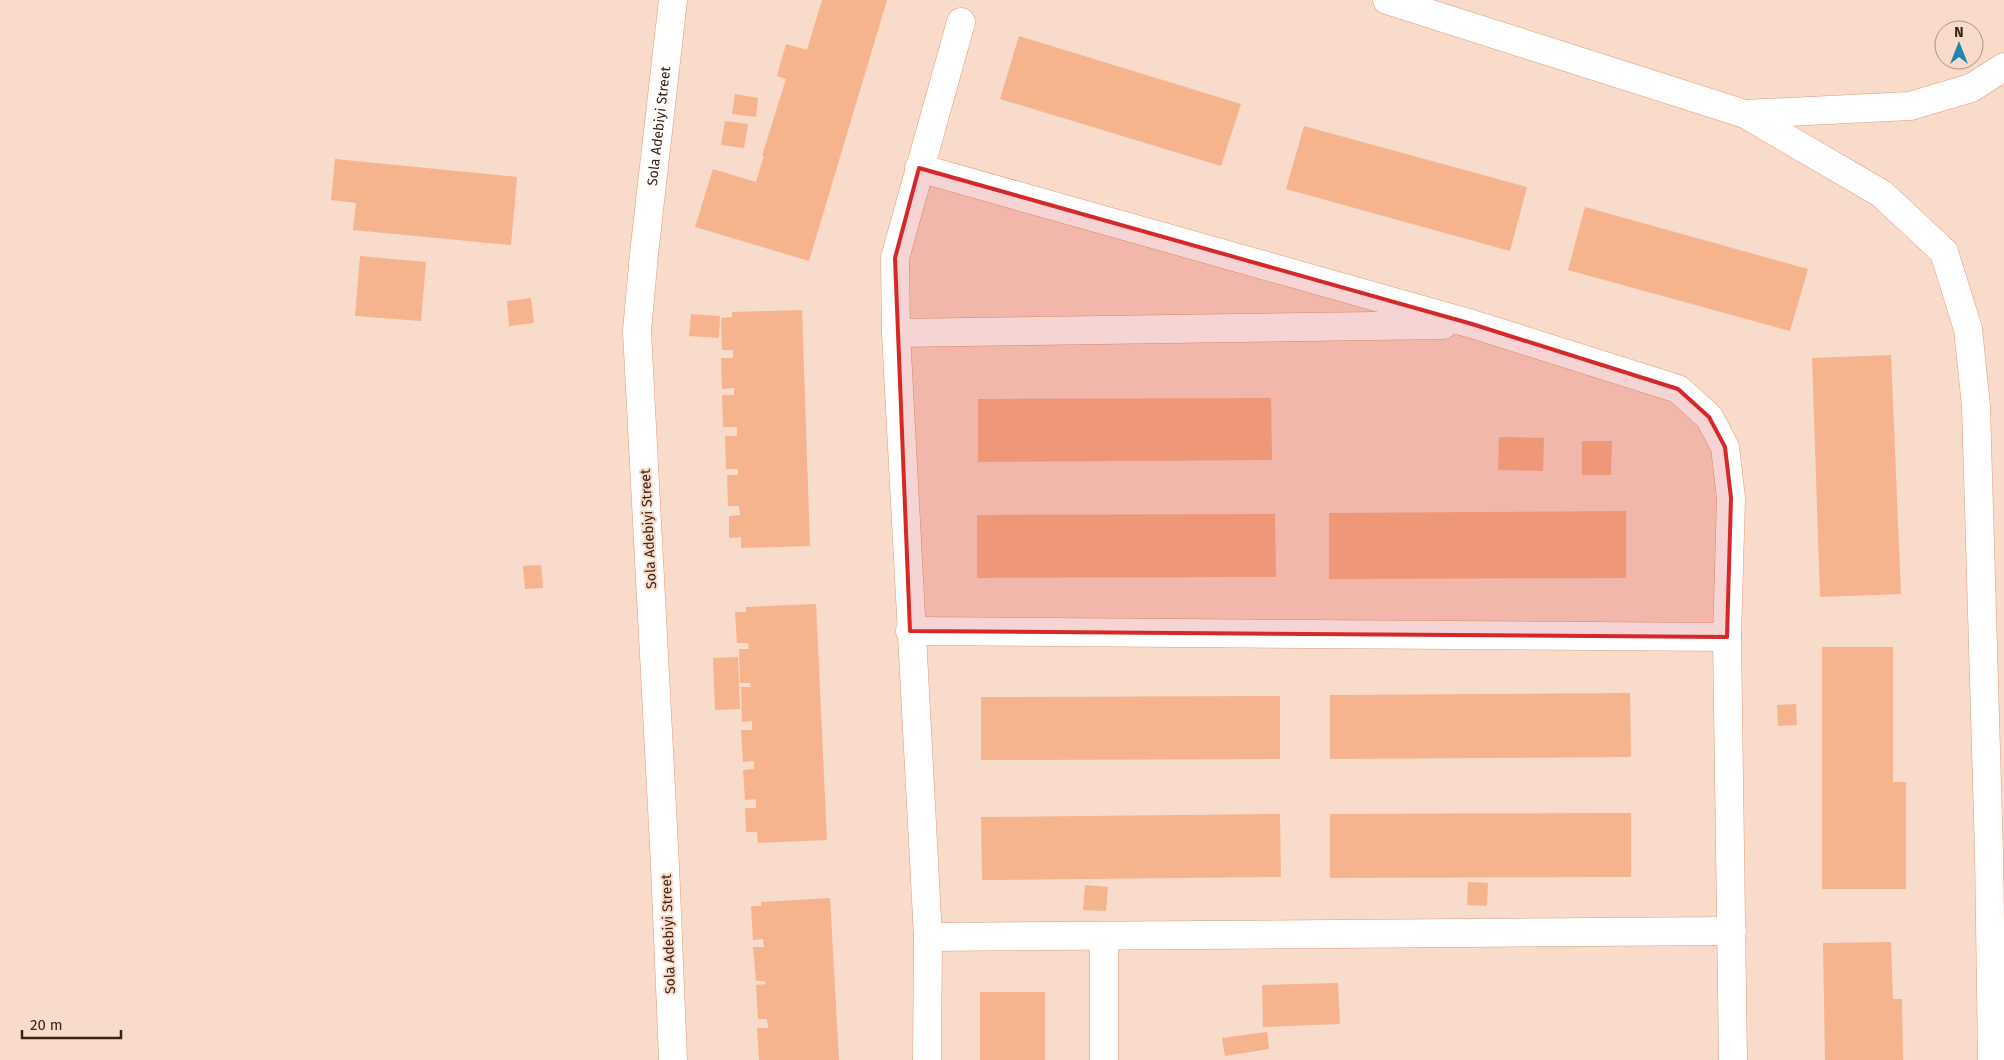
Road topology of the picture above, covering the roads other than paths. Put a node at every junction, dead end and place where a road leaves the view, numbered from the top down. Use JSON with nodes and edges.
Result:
{"nodes":[{"id":1,"x":673,"y":0,"type":"edge"},
{"id":2,"x":1387,"y":0,"type":"edge"},
{"id":3,"x":961,"y":22,"type":"dead end"},
{"id":4,"x":2004,"y":67,"type":"edge"},
{"id":5,"x":1745,"y":114,"type":"junction"},
{"id":6,"x":919,"y":168,"type":"junction"},
{"id":7,"x":1472,"y":324,"type":"junction"},
{"id":8,"x":896,"y":332,"type":"junction"},
{"id":9,"x":910,"y":631,"type":"junction"},
{"id":10,"x":1727,"y":637,"type":"junction"},
{"id":11,"x":1732,"y":931,"type":"junction"},
{"id":12,"x":1104,"y":936,"type":"junction"},
{"id":13,"x":928,"y":937,"type":"junction"},
{"id":14,"x":673,"y":1060,"type":"edge"},
{"id":15,"x":928,"y":1060,"type":"edge"},
{"id":16,"x":1104,"y":1060,"type":"edge"},
{"id":17,"x":1734,"y":1060,"type":"edge"},
{"id":18,"x":1992,"y":1060,"type":"edge"}],
"edges":[{"from":1,"to":14,"type":"street","name":"Sola Adebiyi Street"},
{"from":2,"to":5,"type":"street"},
{"from":3,"to":6,"type":"street"},
{"from":4,"to":5,"type":"street"},
{"from":5,"to":18,"type":"street"},
{"from":6,"to":7,"type":"street"},
{"from":6,"to":8,"type":"street"},
{"from":7,"to":8,"type":"street"},
{"from":7,"to":10,"type":"street"},
{"from":8,"to":9,"type":"street"},
{"from":9,"to":10,"type":"street"},
{"from":9,"to":13,"type":"street"},
{"from":10,"to":11,"type":"street"},
{"from":11,"to":12,"type":"street"},
{"from":11,"to":17,"type":"street"},
{"from":12,"to":13,"type":"street"},
{"from":12,"to":16,"type":"street"},
{"from":13,"to":15,"type":"street"}]}
